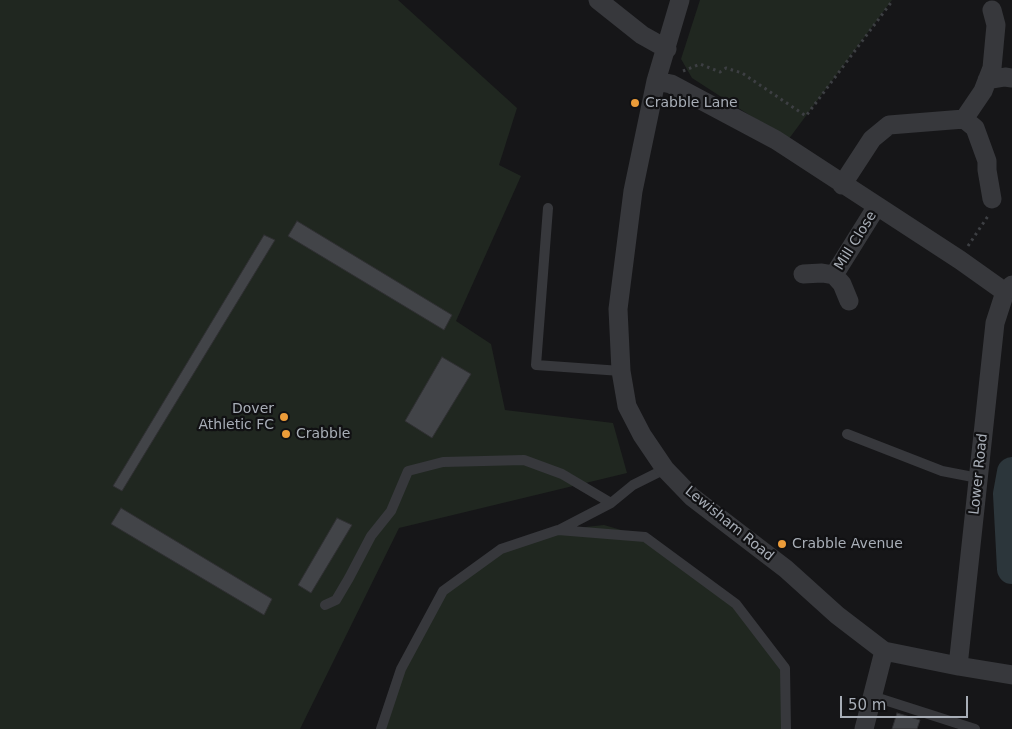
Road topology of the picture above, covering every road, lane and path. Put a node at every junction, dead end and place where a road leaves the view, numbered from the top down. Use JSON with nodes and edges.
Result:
{"nodes":[{"id":1,"x":598,"y":0,"type":"edge"},
{"id":2,"x":680,"y":0,"type":"edge"},
{"id":3,"x":893,"y":0,"type":"edge"},
{"id":4,"x":992,"y":10,"type":"dead end"},
{"id":5,"x":667,"y":49,"type":"junction"},
{"id":6,"x":1012,"y":78,"type":"edge"},
{"id":7,"x":987,"y":80,"type":"junction"},
{"id":8,"x":656,"y":82,"type":"junction"},
{"id":9,"x":964,"y":119,"type":"junction"},
{"id":10,"x":842,"y":185,"type":"junction"},
{"id":11,"x":992,"y":199,"type":"joint"},
{"id":12,"x":877,"y":206,"type":"junction"},
{"id":13,"x":548,"y":208,"type":"dead end"},
{"id":14,"x":960,"y":260,"type":"junction"},
{"id":15,"x":802,"y":274,"type":"dead end"},
{"id":16,"x":834,"y":275,"type":"junction"},
{"id":17,"x":1008,"y":288,"type":"edge"},
{"id":18,"x":849,"y":301,"type":"dead end"},
{"id":19,"x":621,"y":371,"type":"junction"},
{"id":20,"x":847,"y":434,"type":"dead end"},
{"id":21,"x":665,"y":469,"type":"junction"},
{"id":22,"x":978,"y":478,"type":"junction"},
{"id":23,"x":611,"y":503,"type":"junction"},
{"id":24,"x":558,"y":530,"type":"junction"},
{"id":25,"x":325,"y":605,"type":"dead end"},
{"id":26,"x":884,"y":651,"type":"junction"},
{"id":27,"x":958,"y":666,"type":"junction"},
{"id":28,"x":1004,"y":674,"type":"edge"},
{"id":29,"x":872,"y":696,"type":"junction"},
{"id":30,"x":381,"y":729,"type":"edge"},
{"id":31,"x":786,"y":729,"type":"edge"},
{"id":32,"x":864,"y":729,"type":"edge"},
{"id":33,"x":975,"y":729,"type":"edge"}],
"edges":[{"from":1,"to":5,"type":"street"},
{"from":2,"to":5,"type":"street","name":"Lewisham Road"},
{"from":3,"to":8,"type":"path"},
{"from":4,"to":7,"type":"street"},
{"from":5,"to":8,"type":"street","name":"Lewisham Road"},
{"from":6,"to":7,"type":"street"},
{"from":7,"to":9,"type":"street"},
{"from":8,"to":10,"type":"street"},
{"from":8,"to":19,"type":"street","name":"Lewisham Road"},
{"from":9,"to":10,"type":"street"},
{"from":9,"to":11,"type":"street"},
{"from":10,"to":12,"type":"street"},
{"from":11,"to":14,"type":"path"},
{"from":12,"to":14,"type":"street"},
{"from":12,"to":16,"type":"street","name":"Mill Close"},
{"from":13,"to":19,"type":"lane"},
{"from":14,"to":17,"type":"street"},
{"from":15,"to":16,"type":"street","name":"Mill Close"},
{"from":16,"to":18,"type":"street","name":"Mill Close"},
{"from":17,"to":22,"type":"street","name":"Lower Road"},
{"from":19,"to":21,"type":"street","name":"Lewisham Road"},
{"from":20,"to":22,"type":"lane"},
{"from":21,"to":23,"type":"lane"},
{"from":21,"to":26,"type":"street","name":"Lewisham Road"},
{"from":22,"to":27,"type":"street","name":"Lower Road"},
{"from":23,"to":24,"type":"lane"},
{"from":23,"to":25,"type":"lane"},
{"from":24,"to":30,"type":"lane"},
{"from":24,"to":31,"type":"lane"},
{"from":26,"to":27,"type":"street","name":"Lewisham Road"},
{"from":26,"to":29,"type":"street"},
{"from":27,"to":28,"type":"street","name":"Lewisham Road"},
{"from":29,"to":32,"type":"street"},
{"from":29,"to":33,"type":"lane"}]}
